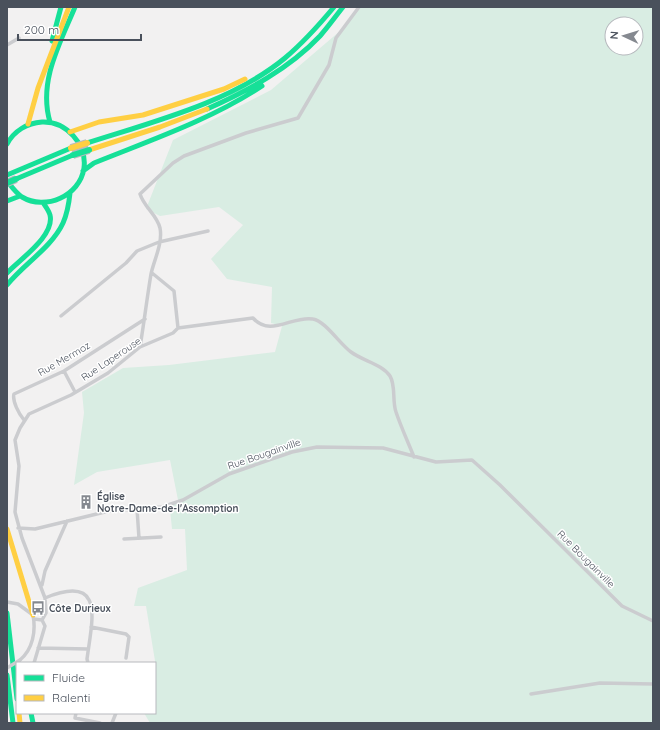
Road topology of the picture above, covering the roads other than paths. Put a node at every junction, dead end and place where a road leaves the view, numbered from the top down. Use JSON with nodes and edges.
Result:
{"nodes":[{"id":1,"x":61,"y":7,"type":"edge"},
{"id":2,"x":68,"y":7,"type":"edge"},
{"id":3,"x":76,"y":7,"type":"edge"},
{"id":4,"x":334,"y":7,"type":"edge"},
{"id":5,"x":344,"y":7,"type":"edge"},
{"id":6,"x":359,"y":7,"type":"edge"},
{"id":7,"x":19,"y":38,"type":"dead end"},
{"id":8,"x":304,"y":42,"type":"junction"},
{"id":9,"x":7,"y":45,"type":"edge"},
{"id":10,"x":50,"y":54,"type":"junction"},
{"id":11,"x":284,"y":69,"type":"junction"},
{"id":12,"x":50,"y":122,"type":"junction"},
{"id":13,"x":28,"y":124,"type":"junction"},
{"id":14,"x":70,"y":132,"type":"junction"},
{"id":15,"x":7,"y":144,"type":"edge"},
{"id":16,"x":83,"y":171,"type":"junction"},
{"id":17,"x":10,"y":173,"type":"edge"},
{"id":18,"x":7,"y":182,"type":"edge"},
{"id":19,"x":70,"y":193,"type":"junction"},
{"id":20,"x":20,"y":196,"type":"junction"},
{"id":21,"x":7,"y":201,"type":"edge"},
{"id":22,"x":44,"y":204,"type":"junction"},
{"id":23,"x":208,"y":231,"type":"dead end"},
{"id":24,"x":159,"y":242,"type":"junction"},
{"id":25,"x":7,"y":273,"type":"edge"},
{"id":26,"x":152,"y":273,"type":"junction"},
{"id":27,"x":7,"y":284,"type":"edge"},
{"id":28,"x":61,"y":316,"type":"dead end"},
{"id":29,"x":145,"y":319,"type":"junction"},
{"id":30,"x":178,"y":328,"type":"junction"},
{"id":31,"x":140,"y":348,"type":"junction"},
{"id":32,"x":64,"y":371,"type":"junction"},
{"id":33,"x":75,"y":392,"type":"junction"},
{"id":34,"x":24,"y":420,"type":"junction"},
{"id":35,"x":414,"y":457,"type":"junction"},
{"id":36,"x":137,"y":509,"type":"junction"},
{"id":37,"x":67,"y":521,"type":"junction"},
{"id":38,"x":18,"y":528,"type":"junction"},
{"id":39,"x":7,"y":529,"type":"edge"},
{"id":40,"x":162,"y":536,"type":"dead end"},
{"id":41,"x":139,"y":538,"type":"junction"},
{"id":42,"x":124,"y":539,"type":"dead end"},
{"id":43,"x":42,"y":586,"type":"junction"},
{"id":44,"x":46,"y":598,"type":"junction"},
{"id":45,"x":9,"y":602,"type":"edge"},
{"id":46,"x":7,"y":613,"type":"edge"},
{"id":47,"x":34,"y":617,"type":"junction"},
{"id":48,"x":44,"y":618,"type":"junction"},
{"id":49,"x":653,"y":621,"type":"edge"},
{"id":50,"x":91,"y":627,"type":"junction"},
{"id":51,"x":38,"y":648,"type":"junction"},
{"id":52,"x":88,"y":649,"type":"junction"},
{"id":53,"x":22,"y":658,"type":"junction"},
{"id":54,"x":126,"y":658,"type":"dead end"},
{"id":55,"x":25,"y":662,"type":"edge"},
{"id":56,"x":34,"y":662,"type":"edge"},
{"id":57,"x":88,"y":662,"type":"edge"},
{"id":58,"x":7,"y":668,"type":"edge"},
{"id":59,"x":7,"y":675,"type":"edge"},
{"id":60,"x":653,"y":684,"type":"edge"},
{"id":61,"x":16,"y":690,"type":"edge"},
{"id":62,"x":531,"y":694,"type":"dead end"},
{"id":63,"x":76,"y":714,"type":"edge"},
{"id":64,"x":13,"y":723,"type":"edge"},
{"id":65,"x":100,"y":723,"type":"edge"}],
"edges":[{"from":1,"to":10,"type":"main road"},
{"from":2,"to":10,"type":"main road"},
{"from":3,"to":12,"type":"main road"},
{"from":4,"to":8,"type":"main road"},
{"from":5,"to":11,"type":"main road"},
{"from":6,"to":24,"type":"street"},
{"from":7,"to":9,"type":"street"},
{"from":8,"to":14,"type":"main road"},
{"from":8,"to":17,"type":"main road","bridge":true},
{"from":10,"to":13,"type":"main road"},
{"from":11,"to":16,"type":"main road"},
{"from":11,"to":18,"type":"main road","bridge":true},
{"from":12,"to":13,"type":"main road"},
{"from":12,"to":14,"type":"main road"},
{"from":13,"to":15,"type":"main road"},
{"from":14,"to":16,"type":"main road"},
{"from":16,"to":19,"type":"main road"},
{"from":18,"to":20,"type":"main road"},
{"from":19,"to":22,"type":"main road"},
{"from":19,"to":27,"type":"main road"},
{"from":20,"to":21,"type":"main road"},
{"from":20,"to":22,"type":"main road"},
{"from":22,"to":25,"type":"main road"},
{"from":23,"to":24,"type":"street"},
{"from":24,"to":26,"type":"street"},
{"from":24,"to":28,"type":"street"},
{"from":26,"to":29,"type":"street"},
{"from":26,"to":30,"type":"street"},
{"from":29,"to":31,"type":"street"},
{"from":29,"to":32,"type":"street","name":"Rue Mermoz"},
{"from":30,"to":31,"type":"street","name":"Rue Laperouse"},
{"from":30,"to":35,"type":"street","name":"Rue Laperouse"},
{"from":31,"to":33,"type":"street","name":"Rue Laperouse"},
{"from":32,"to":33,"type":"street"},
{"from":32,"to":34,"type":"street","name":"Rue Mermoz"},
{"from":33,"to":34,"type":"street","name":"Rue Laperouse"},
{"from":34,"to":38,"type":"street"},
{"from":35,"to":36,"type":"street","name":"Rue Bougainville"},
{"from":35,"to":49,"type":"street","name":"Rue Bougainville"},
{"from":36,"to":37,"type":"street","name":"Rue Bougainville"},
{"from":36,"to":41,"type":"street"},
{"from":37,"to":38,"type":"street","name":"Rue Bougainville"},
{"from":37,"to":43,"type":"street"},
{"from":38,"to":43,"type":"street"},
{"from":39,"to":47,"type":"main road"},
{"from":40,"to":41,"type":"street"},
{"from":41,"to":42,"type":"street"},
{"from":43,"to":44,"type":"street"},
{"from":44,"to":48,"type":"street"},
{"from":44,"to":50,"type":"street"},
{"from":45,"to":47,"type":"street"},
{"from":46,"to":61,"type":"main road"},
{"from":47,"to":48,"type":"street"},
{"from":47,"to":53,"type":"street"},
{"from":48,"to":51,"type":"street"},
{"from":50,"to":52,"type":"street"},
{"from":50,"to":54,"type":"street"},
{"from":51,"to":52,"type":"street"},
{"from":51,"to":56,"type":"street"},
{"from":52,"to":57,"type":"street"},
{"from":53,"to":55,"type":"street"},
{"from":53,"to":58,"type":"street","bridge":true},
{"from":59,"to":64,"type":"main road"},
{"from":60,"to":62,"type":"street"},
{"from":63,"to":65,"type":"street"}]}
